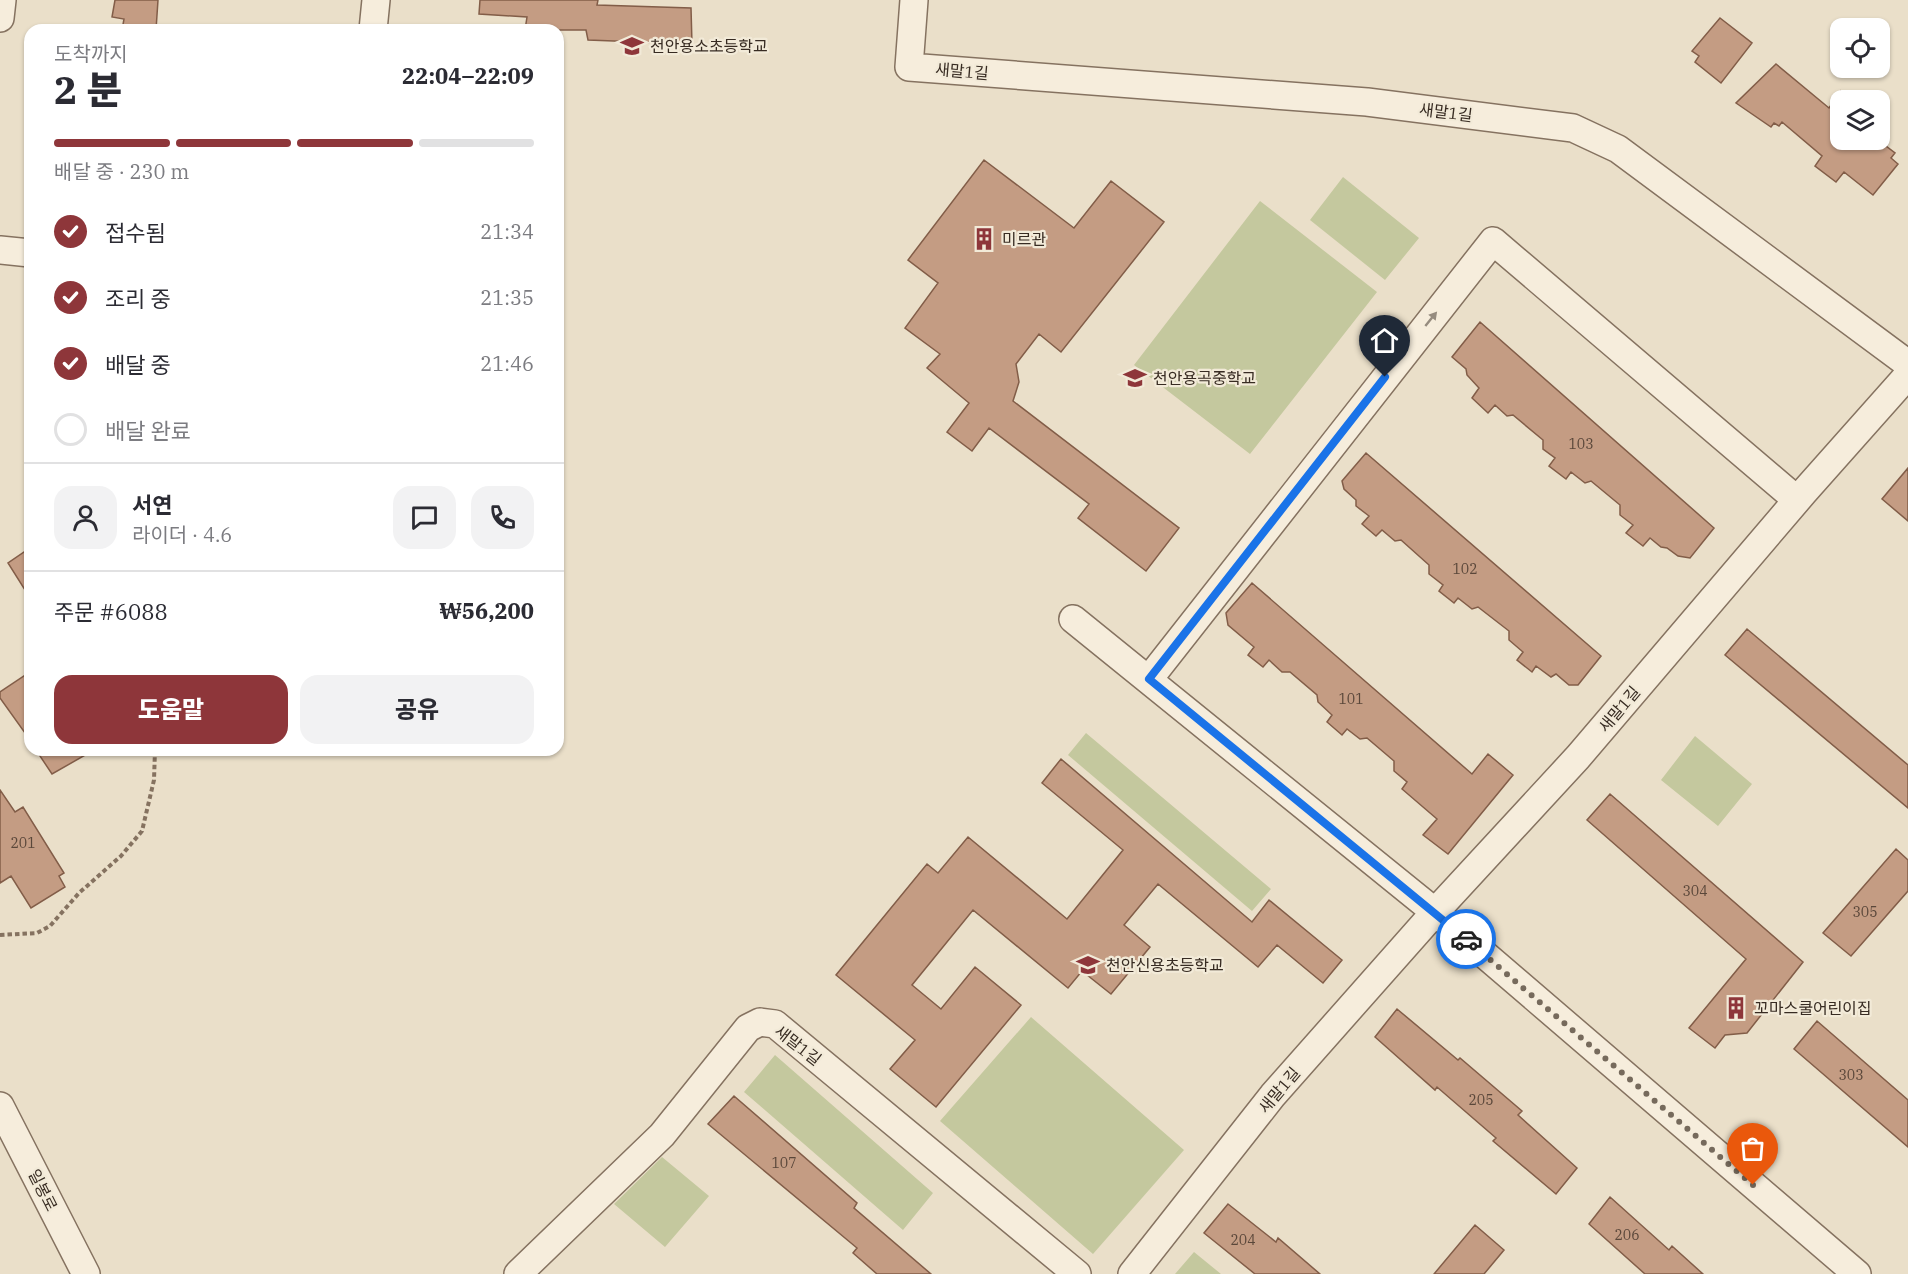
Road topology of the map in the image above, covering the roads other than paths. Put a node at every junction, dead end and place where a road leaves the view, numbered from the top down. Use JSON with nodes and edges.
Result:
{"nodes":[{"id":1,"x":2,"y":0,"type":"edge"},
{"id":2,"x":376,"y":0,"type":"edge"},
{"id":3,"x":914,"y":0,"type":"edge"},
{"id":4,"x":0,"y":18,"type":"edge"},
{"id":5,"x":374,"y":24,"type":"edge"},
{"id":6,"x":0,"y":250,"type":"edge"},
{"id":7,"x":24,"y":252,"type":"edge"},
{"id":8,"x":1908,"y":364,"type":"edge"},
{"id":9,"x":1908,"y":375,"type":"edge"},
{"id":10,"x":1797,"y":500,"type":"junction"},
{"id":11,"x":1073,"y":618,"type":"dead end"},
{"id":12,"x":1149,"y":679,"type":"junction"},
{"id":13,"x":1435,"y":912,"type":"junction"},
{"id":14,"x":0,"y":1106,"type":"edge"},
{"id":15,"x":86,"y":1274,"type":"edge"},
{"id":16,"x":518,"y":1274,"type":"edge"},
{"id":17,"x":1077,"y":1274,"type":"edge"},
{"id":18,"x":1132,"y":1274,"type":"edge"},
{"id":19,"x":1857,"y":1274,"type":"edge"}],
"edges":[{"from":1,"to":4,"type":"street"},
{"from":2,"to":5,"type":"street"},
{"from":3,"to":8,"type":"street","name":"새말1길"},
{"from":6,"to":7,"type":"street"},
{"from":9,"to":10,"type":"street","name":"새말1길"},
{"from":12,"to":10,"type":"street","one_way":true},
{"from":10,"to":13,"type":"street","name":"새말1길"},
{"from":11,"to":12,"type":"street"},
{"from":12,"to":13,"type":"street"},
{"from":13,"to":18,"type":"street","name":"새말1길"},
{"from":13,"to":19,"type":"street"},
{"from":14,"to":15,"type":"street","name":"일봉로"},
{"from":16,"to":17,"type":"street","name":"새말1길"}]}
